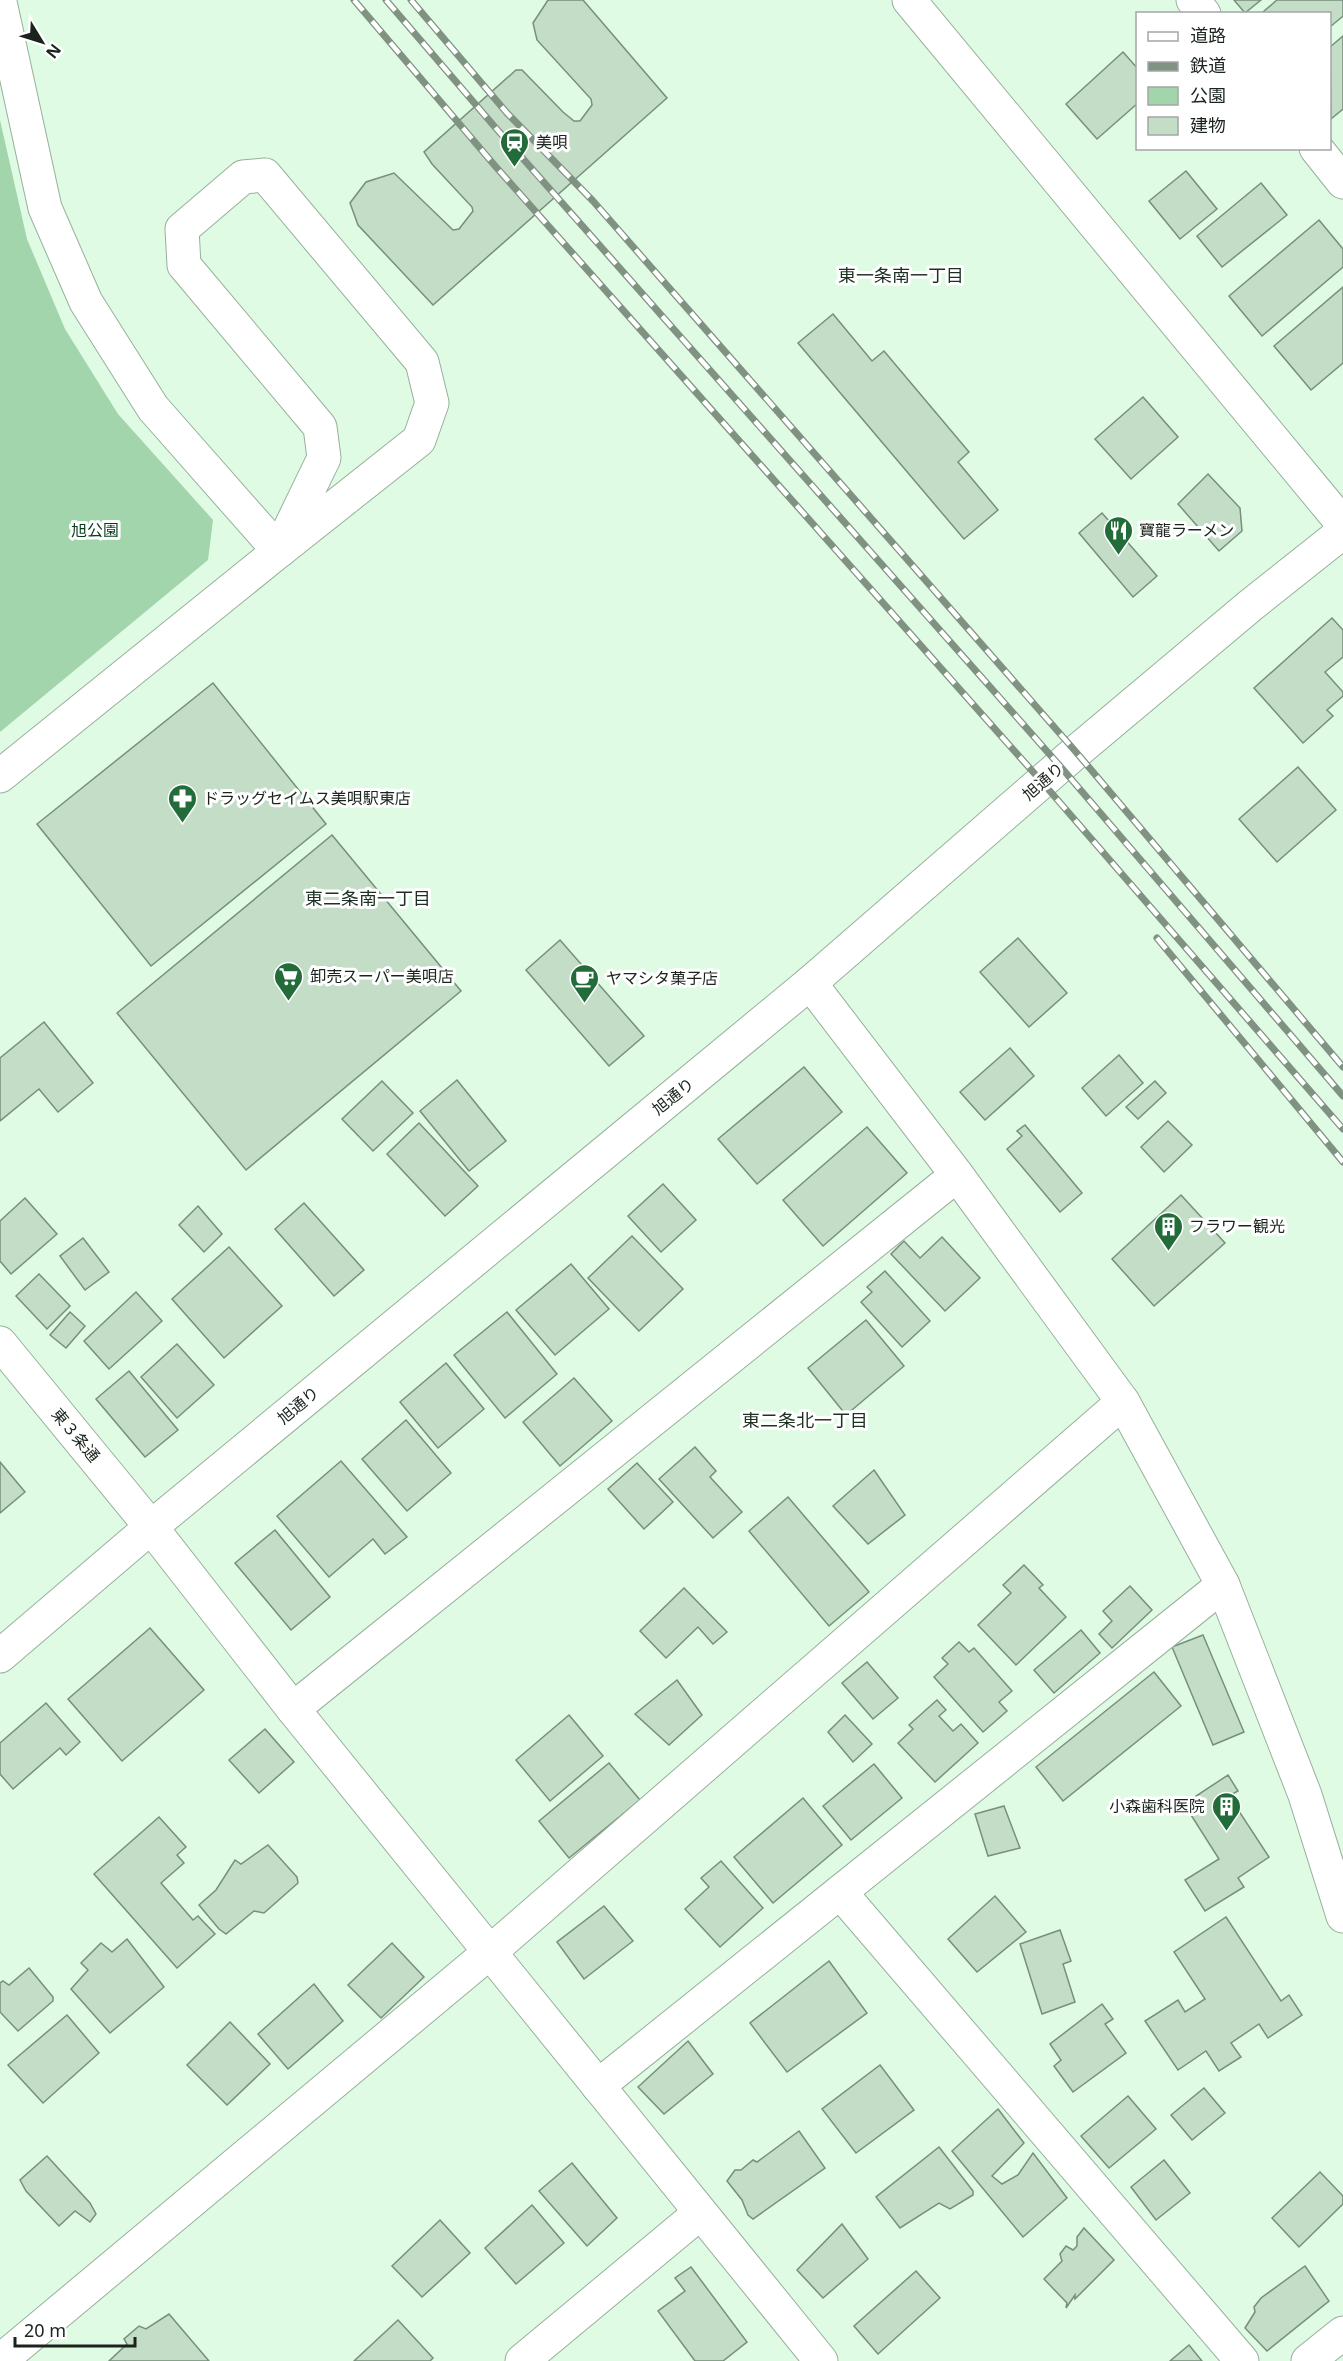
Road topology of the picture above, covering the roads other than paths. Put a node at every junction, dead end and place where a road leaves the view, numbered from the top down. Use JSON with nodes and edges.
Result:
{"nodes":[{"id":1,"x":909,"y":0,"type":"edge"},
{"id":2,"x":1193,"y":0,"type":"edge"},
{"id":3,"x":0,"y":2,"type":"edge"},
{"id":4,"x":1202,"y":12,"type":"edge"},
{"id":5,"x":1318,"y":150,"type":"edge"},
{"id":6,"x":1343,"y":182,"type":"edge"},
{"id":7,"x":1343,"y":524,"type":"edge"},
{"id":8,"x":1343,"y":532,"type":"edge"},
{"id":9,"x":279,"y":551,"type":"junction"},
{"id":10,"x":0,"y":776,"type":"edge"},
{"id":11,"x":810,"y":983,"type":"junction"},
{"id":12,"x":957,"y":1175,"type":"junction"},
{"id":13,"x":0,"y":1343,"type":"edge"},
{"id":14,"x":1123,"y":1402,"type":"junction"},
{"id":15,"x":151,"y":1527,"type":"junction"},
{"id":16,"x":1222,"y":1585,"type":"junction"},
{"id":17,"x":0,"y":1656,"type":"edge"},
{"id":18,"x":293,"y":1709,"type":"junction"},
{"id":19,"x":840,"y":1892,"type":"junction"},
{"id":20,"x":1343,"y":1916,"type":"edge"},
{"id":21,"x":490,"y":1952,"type":"junction"},
{"id":22,"x":598,"y":2086,"type":"junction"},
{"id":23,"x":700,"y":2212,"type":"junction"},
{"id":24,"x":1343,"y":2332,"type":"edge"},
{"id":25,"x":0,"y":2361,"type":"edge"},
{"id":26,"x":522,"y":2361,"type":"edge"},
{"id":27,"x":821,"y":2361,"type":"edge"},
{"id":28,"x":1242,"y":2361,"type":"edge"},
{"id":29,"x":1308,"y":2361,"type":"edge"}],
"edges":[{"from":1,"to":7,"type":"street"},
{"from":2,"to":4,"type":"street"},
{"from":3,"to":9,"type":"street"},
{"from":5,"to":6,"type":"street"},
{"from":8,"to":11,"type":"street","name":"旭通り"},
{"from":9,"to":9,"type":"street"},
{"from":9,"to":10,"type":"street"},
{"from":11,"to":12,"type":"street"},
{"from":11,"to":15,"type":"street","name":"旭通り"},
{"from":12,"to":14,"type":"street"},
{"from":12,"to":18,"type":"street"},
{"from":13,"to":15,"type":"street","name":"東３条通"},
{"from":14,"to":16,"type":"street"},
{"from":14,"to":21,"type":"street"},
{"from":15,"to":17,"type":"street","name":"旭通り"},
{"from":15,"to":18,"type":"street","name":"東３条通"},
{"from":16,"to":19,"type":"street"},
{"from":16,"to":20,"type":"street"},
{"from":18,"to":21,"type":"street","name":"東３条通"},
{"from":19,"to":22,"type":"street"},
{"from":19,"to":28,"type":"street"},
{"from":21,"to":22,"type":"street","name":"東３条通"},
{"from":21,"to":25,"type":"street"},
{"from":22,"to":23,"type":"street","name":"東３条通"},
{"from":23,"to":26,"type":"street"},
{"from":23,"to":27,"type":"street","name":"東３条通"},
{"from":24,"to":29,"type":"street"}]}
